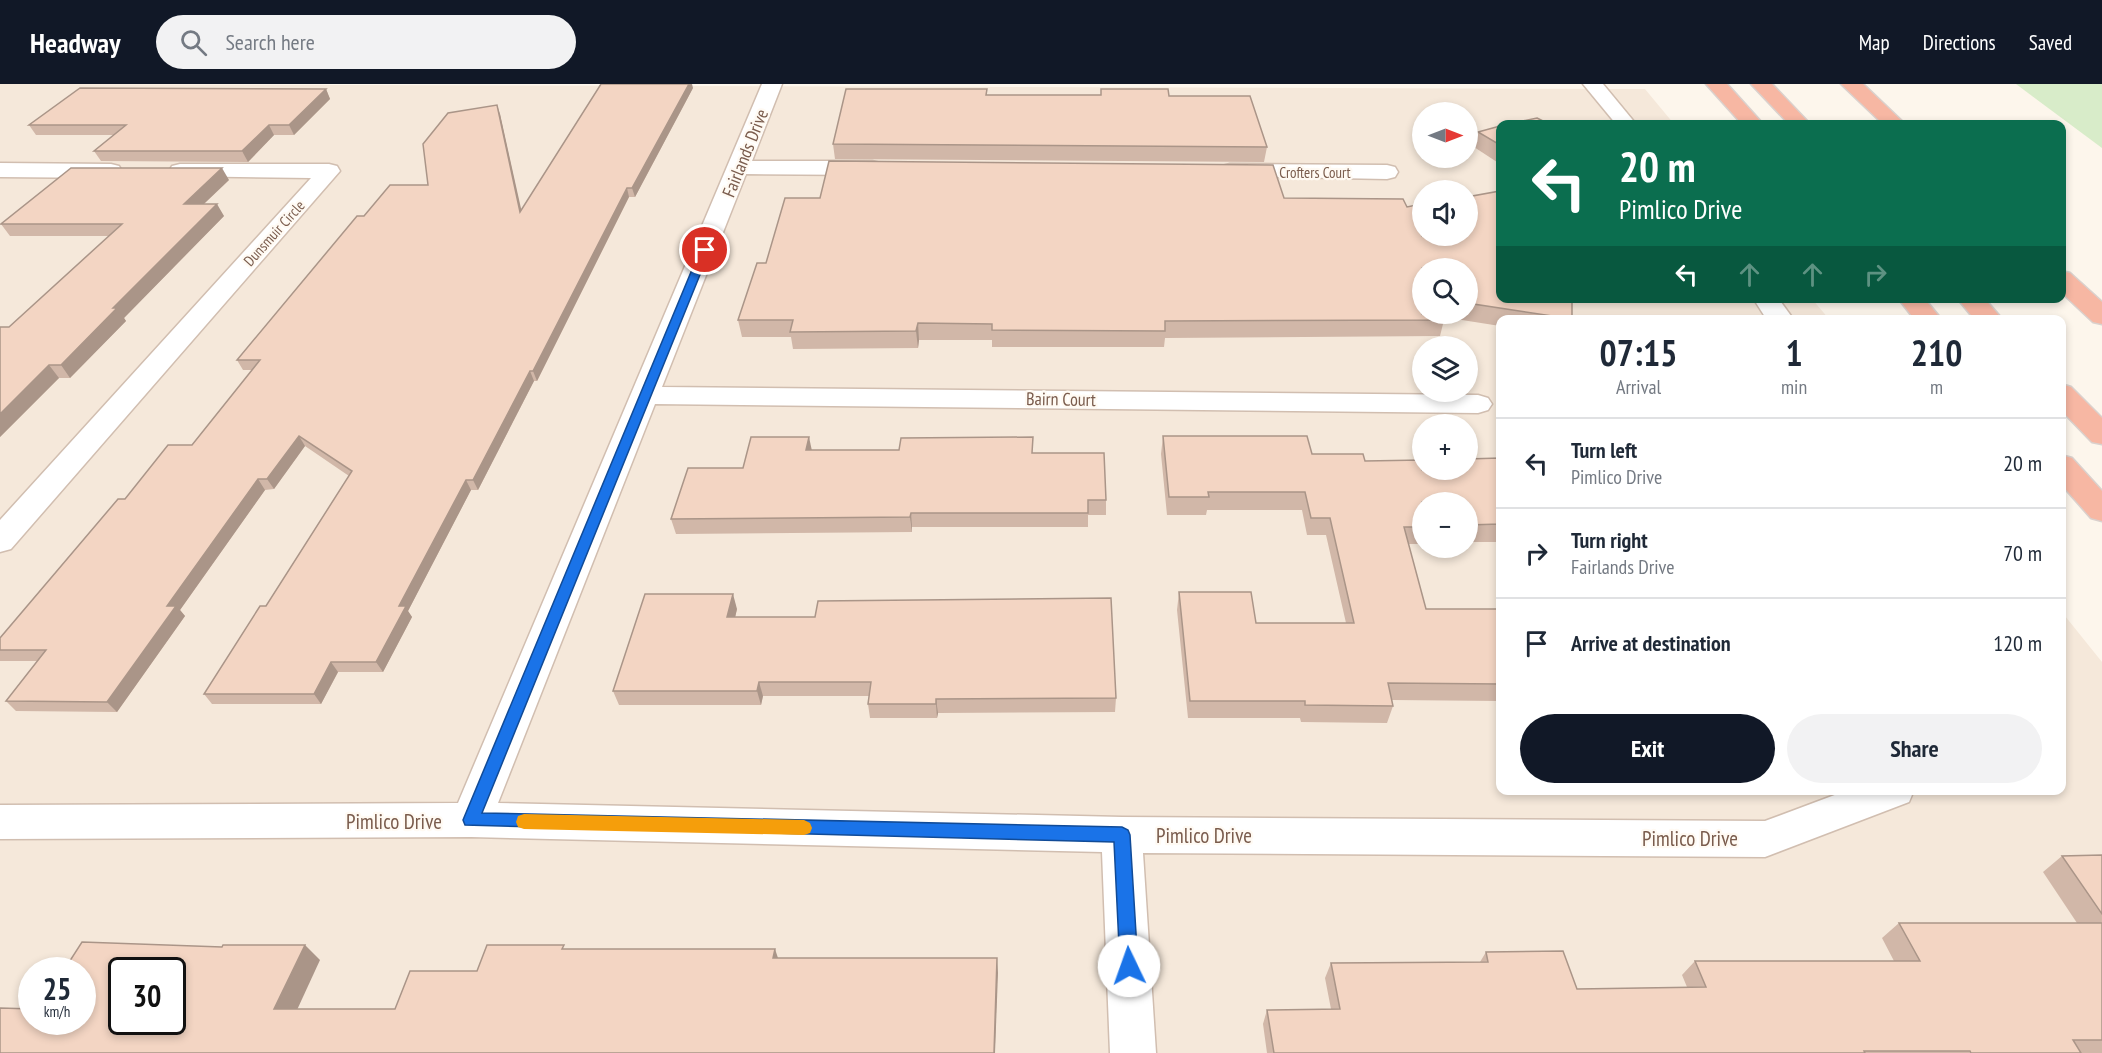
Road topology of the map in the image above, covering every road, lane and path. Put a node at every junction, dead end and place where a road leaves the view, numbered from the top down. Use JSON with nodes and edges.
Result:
{"nodes":[{"id":1,"x":772,"y":84,"type":"edge"},
{"id":2,"x":1593,"y":84,"type":"edge"},
{"id":3,"x":1716,"y":84,"type":"edge"},
{"id":4,"x":1761,"y":84,"type":"edge"},
{"id":5,"x":1851,"y":84,"type":"edge"},
{"id":6,"x":1623,"y":120,"type":"edge"},
{"id":7,"x":1749,"y":120,"type":"edge"},
{"id":8,"x":1796,"y":120,"type":"edge"},
{"id":9,"x":1891,"y":120,"type":"edge"},
{"id":10,"x":739,"y":167,"type":"junction"},
{"id":11,"x":892,"y":169,"type":"edge"},
{"id":12,"x":0,"y":170,"type":"edge"},
{"id":13,"x":1210,"y":171,"type":"edge"},
{"id":14,"x":1387,"y":172,"type":"dead end"},
{"id":15,"x":2066,"y":283,"type":"edge"},
{"id":16,"x":1914,"y":303,"type":"edge"},
{"id":17,"x":1974,"y":303,"type":"edge"},
{"id":18,"x":1925,"y":315,"type":"edge"},
{"id":19,"x":1985,"y":315,"type":"edge"},
{"id":20,"x":2102,"y":316,"type":"edge"},
{"id":21,"x":644,"y":395,"type":"junction"},
{"id":22,"x":2066,"y":398,"type":"edge"},
{"id":23,"x":1478,"y":404,"type":"dead end"},
{"id":24,"x":2102,"y":435,"type":"edge"},
{"id":25,"x":2066,"y":470,"type":"edge"},
{"id":26,"x":2102,"y":510,"type":"edge"},
{"id":27,"x":0,"y":541,"type":"edge"},
{"id":28,"x":1882,"y":795,"type":"edge"},
{"id":29,"x":471,"y":820,"type":"junction"},
{"id":30,"x":0,"y":822,"type":"edge"},
{"id":31,"x":1122,"y":835,"type":"junction"},
{"id":32,"x":1134,"y":1053,"type":"edge"}],
"edges":[{"from":1,"to":10,"type":"street","name":"Fairlands Drive"},
{"from":2,"to":6,"type":"street"},
{"from":3,"to":7,"type":"highway"},
{"from":4,"to":8,"type":"highway"},
{"from":5,"to":9,"type":"highway"},
{"from":10,"to":11,"type":"street"},
{"from":10,"to":21,"type":"street","name":"Fairlands Drive"},
{"from":12,"to":27,"type":"street","name":"Dunsmuir Circle"},
{"from":13,"to":14,"type":"street","name":"Crofters Court"},
{"from":15,"to":20,"type":"highway"},
{"from":16,"to":18,"type":"highway"},
{"from":17,"to":19,"type":"highway"},
{"from":21,"to":23,"type":"street","name":"Bairn Court"},
{"from":21,"to":29,"type":"street","name":"Fairlands Drive"},
{"from":22,"to":24,"type":"highway"},
{"from":25,"to":26,"type":"highway"},
{"from":28,"to":31,"type":"street","name":"Pimlico Drive"},
{"from":29,"to":30,"type":"street","name":"Pimlico Drive"},
{"from":29,"to":31,"type":"street","name":"Pimlico Drive"},
{"from":31,"to":32,"type":"street"}]}
